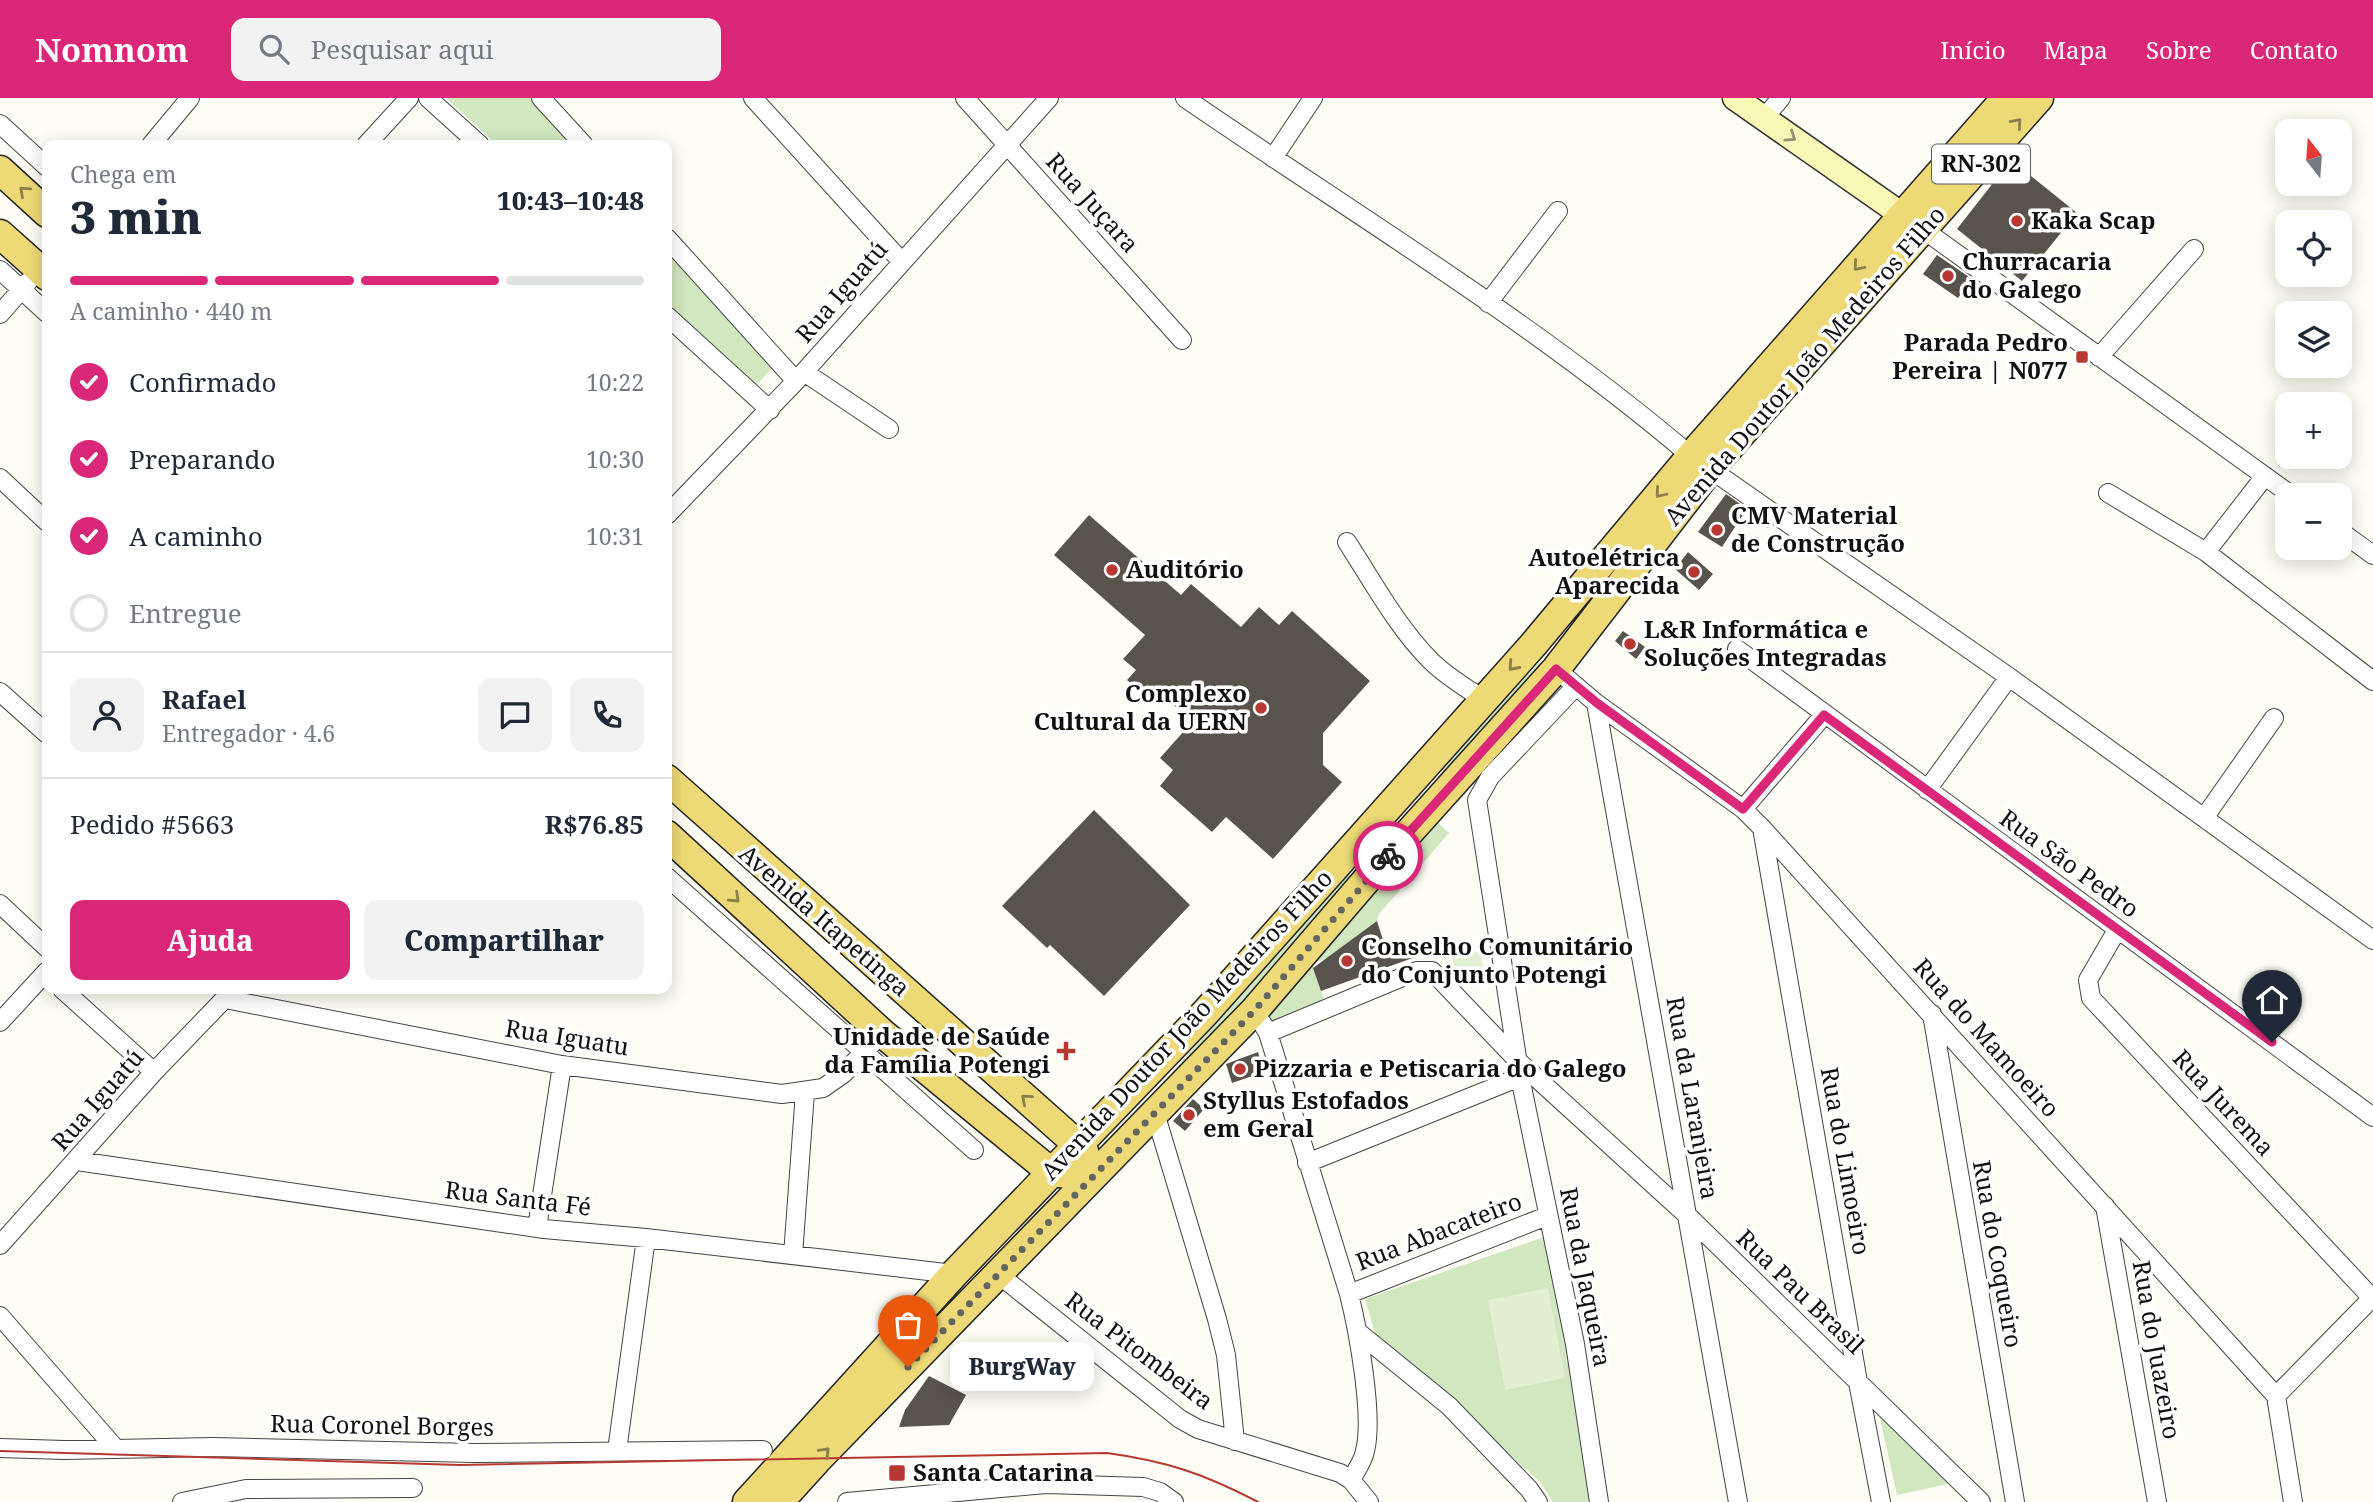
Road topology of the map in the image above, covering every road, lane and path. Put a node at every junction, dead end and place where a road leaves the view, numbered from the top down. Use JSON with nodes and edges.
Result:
{"nodes":[{"id":1,"x":190,"y":98,"type":"edge"},
{"id":2,"x":409,"y":98,"type":"edge"},
{"id":3,"x":428,"y":98,"type":"edge"},
{"id":4,"x":541,"y":98,"type":"edge"},
{"id":5,"x":753,"y":98,"type":"edge"},
{"id":6,"x":965,"y":98,"type":"edge"},
{"id":7,"x":1049,"y":98,"type":"edge"},
{"id":8,"x":1185,"y":98,"type":"edge"},
{"id":9,"x":1313,"y":98,"type":"edge"},
{"id":10,"x":1735,"y":98,"type":"edge"},
{"id":11,"x":1781,"y":98,"type":"edge"},
{"id":12,"x":2006,"y":98,"type":"edge"},
{"id":13,"x":2039,"y":98,"type":"edge"},
{"id":14,"x":1764,"y":118,"type":"junction"},
{"id":15,"x":0,"y":124,"type":"edge"},
{"id":16,"x":155,"y":140,"type":"edge"},
{"id":17,"x":371,"y":140,"type":"edge"},
{"id":18,"x":474,"y":140,"type":"edge"},
{"id":19,"x":579,"y":140,"type":"edge"},
{"id":20,"x":1006,"y":143,"type":"junction"},
{"id":21,"x":1273,"y":158,"type":"junction"},
{"id":22,"x":42,"y":162,"type":"edge"},
{"id":23,"x":0,"y":170,"type":"edge"},
{"id":24,"x":42,"y":208,"type":"edge"},
{"id":25,"x":1558,"y":211,"type":"dead end"},
{"id":26,"x":1914,"y":222,"type":"junction"},
{"id":27,"x":0,"y":234,"type":"edge"},
{"id":28,"x":672,"y":243,"type":"edge"},
{"id":29,"x":2194,"y":248,"type":"dead end"},
{"id":30,"x":901,"y":261,"type":"junction"},
{"id":31,"x":0,"y":270,"type":"edge"},
{"id":32,"x":36,"y":278,"type":"edge"},
{"id":33,"x":42,"y":297,"type":"edge"},
{"id":34,"x":1488,"y":303,"type":"junction"},
{"id":35,"x":0,"y":314,"type":"edge"},
{"id":36,"x":672,"y":321,"type":"edge"},
{"id":37,"x":1182,"y":340,"type":"dead end"},
{"id":38,"x":2099,"y":356,"type":"junction"},
{"id":39,"x":800,"y":377,"type":"junction"},
{"id":40,"x":770,"y":410,"type":"junction"},
{"id":41,"x":889,"y":429,"type":"dead end"},
{"id":42,"x":1701,"y":462,"type":"junction"},
{"id":43,"x":2264,"y":476,"type":"junction"},
{"id":44,"x":0,"y":478,"type":"edge"},
{"id":45,"x":2275,"y":484,"type":"edge"},
{"id":46,"x":2108,"y":493,"type":"dead end"},
{"id":47,"x":672,"y":510,"type":"edge"},
{"id":48,"x":42,"y":517,"type":"edge"},
{"id":49,"x":2352,"y":540,"type":"edge"},
{"id":50,"x":1347,"y":542,"type":"dead end"},
{"id":51,"x":2206,"y":552,"type":"junction"},
{"id":52,"x":2373,"y":555,"type":"edge"},
{"id":53,"x":1583,"y":586,"type":"junction"},
{"id":54,"x":1737,"y":649,"type":"dead end"},
{"id":55,"x":2009,"y":677,"type":"junction"},
{"id":56,"x":1566,"y":678,"type":"junction"},
{"id":57,"x":2373,"y":681,"type":"edge"},
{"id":58,"x":0,"y":692,"type":"edge"},
{"id":59,"x":1483,"y":699,"type":"junction"},
{"id":60,"x":1528,"y":701,"type":"junction"},
{"id":61,"x":1597,"y":703,"type":"junction"},
{"id":62,"x":1824,"y":715,"type":"junction"},
{"id":63,"x":2274,"y":718,"type":"dead end"},
{"id":64,"x":42,"y":730,"type":"edge"},
{"id":65,"x":1425,"y":767,"type":"junction"},
{"id":66,"x":672,"y":784,"type":"edge"},
{"id":67,"x":1927,"y":790,"type":"junction"},
{"id":68,"x":695,"y":805,"type":"junction"},
{"id":69,"x":1743,"y":809,"type":"junction"},
{"id":70,"x":2204,"y":818,"type":"junction"},
{"id":71,"x":1762,"y":828,"type":"junction"},
{"id":72,"x":672,"y":830,"type":"edge"},
{"id":73,"x":724,"y":832,"type":"junction"},
{"id":74,"x":672,"y":840,"type":"edge"},
{"id":75,"x":697,"y":863,"type":"junction"},
{"id":76,"x":1369,"y":877,"type":"junction"},
{"id":77,"x":672,"y":881,"type":"edge"},
{"id":78,"x":0,"y":904,"type":"edge"},
{"id":79,"x":2117,"y":930,"type":"junction"},
{"id":80,"x":2373,"y":940,"type":"edge"},
{"id":81,"x":42,"y":943,"type":"edge"},
{"id":82,"x":42,"y":977,"type":"edge"},
{"id":83,"x":68,"y":994,"type":"edge"},
{"id":84,"x":230,"y":994,"type":"edge"},
{"id":85,"x":1932,"y":1014,"type":"junction"},
{"id":86,"x":0,"y":1022,"type":"edge"},
{"id":87,"x":1261,"y":1022,"type":"junction"},
{"id":88,"x":873,"y":1043,"type":"junction"},
{"id":89,"x":562,"y":1065,"type":"junction"},
{"id":90,"x":1520,"y":1070,"type":"junction"},
{"id":91,"x":154,"y":1072,"type":"junction"},
{"id":92,"x":805,"y":1092,"type":"junction"},
{"id":93,"x":2373,"y":1117,"type":"edge"},
{"id":94,"x":1148,"y":1120,"type":"junction"},
{"id":95,"x":1001,"y":1128,"type":"junction"},
{"id":96,"x":1077,"y":1144,"type":"junction"},
{"id":97,"x":974,"y":1150,"type":"dead end"},
{"id":98,"x":77,"y":1161,"type":"junction"},
{"id":99,"x":1307,"y":1163,"type":"junction"},
{"id":100,"x":1051,"y":1172,"type":"junction"},
{"id":101,"x":1091,"y":1173,"type":"junction"},
{"id":102,"x":1019,"y":1206,"type":"junction"},
{"id":103,"x":2105,"y":1206,"type":"junction"},
{"id":104,"x":1547,"y":1216,"type":"junction"},
{"id":105,"x":1688,"y":1216,"type":"junction"},
{"id":106,"x":537,"y":1228,"type":"junction"},
{"id":107,"x":646,"y":1238,"type":"junction"},
{"id":108,"x":0,"y":1245,"type":"edge"},
{"id":109,"x":793,"y":1255,"type":"junction"},
{"id":110,"x":954,"y":1274,"type":"junction"},
{"id":111,"x":998,"y":1274,"type":"junction"},
{"id":112,"x":1349,"y":1294,"type":"junction"},
{"id":113,"x":2372,"y":1297,"type":"edge"},
{"id":114,"x":0,"y":1316,"type":"edge"},
{"id":115,"x":1358,"y":1332,"type":"junction"},
{"id":116,"x":1858,"y":1382,"type":"junction"},
{"id":117,"x":2276,"y":1396,"type":"junction"},
{"id":118,"x":1235,"y":1441,"type":"junction"},
{"id":119,"x":0,"y":1448,"type":"edge"},
{"id":120,"x":116,"y":1450,"type":"junction"},
{"id":121,"x":763,"y":1450,"type":"dead end"},
{"id":122,"x":617,"y":1451,"type":"junction"},
{"id":123,"x":1351,"y":1480,"type":"junction"},
{"id":124,"x":413,"y":1488,"type":"dead end"},
{"id":125,"x":973,"y":1496,"type":"edge"},
{"id":126,"x":922,"y":1498,"type":"edge"},
{"id":127,"x":182,"y":1502,"type":"edge"},
{"id":128,"x":747,"y":1502,"type":"edge"},
{"id":129,"x":779,"y":1502,"type":"edge"},
{"id":130,"x":847,"y":1502,"type":"edge"},
{"id":131,"x":1174,"y":1502,"type":"edge"},
{"id":132,"x":1369,"y":1502,"type":"edge"},
{"id":133,"x":1538,"y":1502,"type":"edge"},
{"id":134,"x":1599,"y":1502,"type":"edge"},
{"id":135,"x":1738,"y":1502,"type":"edge"},
{"id":136,"x":1881,"y":1502,"type":"edge"},
{"id":137,"x":1981,"y":1502,"type":"edge"},
{"id":138,"x":2015,"y":1502,"type":"edge"},
{"id":139,"x":2157,"y":1502,"type":"edge"},
{"id":140,"x":2293,"y":1502,"type":"edge"}],
"edges":[{"from":1,"to":16,"type":"street"},
{"from":2,"to":17,"type":"street"},
{"from":3,"to":18,"type":"street"},
{"from":4,"to":19,"type":"street"},
{"from":5,"to":30,"type":"street"},
{"from":6,"to":20,"type":"street","name":"Rua Juçara"},
{"from":7,"to":20,"type":"street","name":"Rua Iguatú"},
{"from":8,"to":21,"type":"street"},
{"from":9,"to":21,"type":"street"},
{"from":10,"to":14,"type":"main road"},
{"from":11,"to":14,"type":"street"},
{"from":12,"to":26,"type":"main road","name":"Avenida Doutor João Medeiros Filho","number":"RN-302"},
{"from":26,"to":13,"type":"main road","name":"Avenida Doutor João Medeiros Filho","number":"RN-302","one_way":true},
{"from":14,"to":26,"type":"main road","one_way":true},
{"from":15,"to":22,"type":"street"},
{"from":20,"to":30,"type":"street","name":"Rua Iguatú"},
{"from":20,"to":37,"type":"street","name":"Rua Juçara"},
{"from":21,"to":34,"type":"street"},
{"from":24,"to":23,"type":"main road","one_way":true},
{"from":25,"to":34,"type":"street"},
{"from":26,"to":38,"type":"street"},
{"from":26,"to":42,"type":"main road","name":"Avenida Doutor João Medeiros Filho","number":"RN-302"},
{"from":27,"to":32,"type":"main road"},
{"from":28,"to":39,"type":"street"},
{"from":29,"to":38,"type":"street"},
{"from":30,"to":39,"type":"street","name":"Rua Iguatú"},
{"from":31,"to":32,"type":"street"},
{"from":32,"to":33,"type":"street"},
{"from":32,"to":35,"type":"street"},
{"from":34,"to":42,"type":"street"},
{"from":36,"to":40,"type":"street"},
{"from":38,"to":43,"type":"street"},
{"from":39,"to":40,"type":"street","name":"Rua Iguatú"},
{"from":39,"to":41,"type":"street"},
{"from":40,"to":47,"type":"street","name":"Rua Iguatú"},
{"from":42,"to":53,"type":"main road","name":"Avenida Doutor João Medeiros Filho","number":"RN-302","one_way":true},
{"from":42,"to":55,"type":"street"},
{"from":42,"to":56,"type":"main road","name":"Avenida Doutor João Medeiros Filho","number":"RN-302"},
{"from":43,"to":45,"type":"street"},
{"from":43,"to":51,"type":"street"},
{"from":44,"to":48,"type":"street"},
{"from":46,"to":51,"type":"street"},
{"from":49,"to":52,"type":"street"},
{"from":50,"to":59,"type":"street"},
{"from":51,"to":57,"type":"street"},
{"from":53,"to":59,"type":"main road","name":"Avenida Doutor João Medeiros Filho","number":"RN-302","one_way":true},
{"from":53,"to":60,"type":"main road"},
{"from":54,"to":62,"type":"street","name":"Rua São Pedro"},
{"from":55,"to":67,"type":"street"},
{"from":55,"to":70,"type":"street"},
{"from":56,"to":60,"type":"main road","name":"Avenida Doutor João Medeiros Filho","number":"RN-302"},
{"from":56,"to":61,"type":"street","name":"Rua do Mamoeiro"},
{"from":56,"to":90,"type":"street","name":"Rua da Jaqueira"},
{"from":58,"to":64,"type":"street"},
{"from":59,"to":65,"type":"main road","name":"Avenida Doutor João Medeiros Filho","number":"RN-302"},
{"from":60,"to":76,"type":"main road","name":"Avenida Doutor João Medeiros Filho","number":"RN-302"},
{"from":61,"to":69,"type":"street","name":"Rua do Mamoeiro"},
{"from":61,"to":105,"type":"street","name":"Rua da Laranjeira"},
{"from":62,"to":67,"type":"street","name":"Rua São Pedro"},
{"from":62,"to":69,"type":"street"},
{"from":63,"to":70,"type":"street"},
{"from":65,"to":76,"type":"main road"},
{"from":65,"to":96,"type":"main road","name":"Avenida Doutor João Medeiros Filho","number":"RN-302"},
{"from":66,"to":68,"type":"main road","name":"Avenida Itapetinga"},
{"from":67,"to":79,"type":"street","name":"Rua São Pedro"},
{"from":68,"to":72,"type":"main road"},
{"from":68,"to":73,"type":"main road","name":"Avenida Itapetinga"},
{"from":69,"to":71,"type":"street","name":"Rua do Mamoeiro"},
{"from":70,"to":80,"type":"street"},
{"from":71,"to":85,"type":"street","name":"Rua do Mamoeiro"},
{"from":71,"to":116,"type":"street","name":"Rua do Limoeiro"},
{"from":73,"to":75,"type":"main road"},
{"from":96,"to":73,"type":"main road","name":"Avenida Itapetinga","one_way":true},
{"from":74,"to":75,"type":"main road","name":"Avenida Itapetinga"},
{"from":75,"to":88,"type":"main road","name":"Avenida Itapetinga","one_way":true},
{"from":76,"to":87,"type":"main road","name":"Avenida Doutor João Medeiros Filho","number":"RN-302"},
{"from":77,"to":88,"type":"street","name":"Avenida Itapetinga"},
{"from":78,"to":81,"type":"street"},
{"from":79,"to":93,"type":"street","name":"Rua São Pedro"},
{"from":79,"to":113,"type":"street","name":"Rua Jurema"},
{"from":82,"to":86,"type":"street"},
{"from":83,"to":91,"type":"street"},
{"from":84,"to":89,"type":"street","name":"Rua Iguatu"},
{"from":84,"to":91,"type":"street","name":"Rua Iguatú"},
{"from":85,"to":103,"type":"street","name":"Rua do Mamoeiro"},
{"from":85,"to":138,"type":"street","name":"Rua do Coqueiro"},
{"from":87,"to":90,"type":"street","name":"Rua Pau Brasil"},
{"from":87,"to":94,"type":"main road","name":"Avenida Doutor João Medeiros Filho","number":"RN-302"},
{"from":87,"to":99,"type":"street"},
{"from":88,"to":92,"type":"street","name":"Rua Iguatu"},
{"from":88,"to":95,"type":"main road","name":"Avenida Itapetinga"},
{"from":88,"to":97,"type":"street","name":"Avenida Itapetinga"},
{"from":89,"to":92,"type":"street","name":"Rua Iguatu"},
{"from":89,"to":106,"type":"street"},
{"from":90,"to":99,"type":"street"},
{"from":90,"to":104,"type":"street","name":"Rua da Jaqueira"},
{"from":90,"to":105,"type":"street","name":"Rua Pau Brasil"},
{"from":91,"to":98,"type":"street","name":"Rua Iguatú"},
{"from":92,"to":109,"type":"street"},
{"from":94,"to":101,"type":"main road","name":"Avenida Doutor João Medeiros Filho","number":"RN-302"},
{"from":94,"to":118,"type":"street"},
{"from":95,"to":100,"type":"main road","name":"Avenida Itapetinga"},
{"from":95,"to":102,"type":"main road"},
{"from":96,"to":100,"type":"main road","name":"Avenida Doutor João Medeiros Filho","number":"RN-302"},
{"from":96,"to":101,"type":"main road"},
{"from":98,"to":106,"type":"street","name":"Rua Santa Fé"},
{"from":98,"to":108,"type":"street","name":"Rua Iguatú"},
{"from":99,"to":112,"type":"street"},
{"from":100,"to":101,"type":"main road"},
{"from":100,"to":102,"type":"main road","name":"Avenida Doutor João Medeiros Filho","number":"RN-302"},
{"from":101,"to":111,"type":"main road","name":"Avenida Doutor João Medeiros Filho","number":"RN-302"},
{"from":102,"to":110,"type":"main road","name":"Avenida Doutor João Medeiros Filho","number":"RN-302"},
{"from":103,"to":117,"type":"street","name":"Rua do Mamoeiro"},
{"from":103,"to":139,"type":"street","name":"Rua do Juazeiro"},
{"from":104,"to":112,"type":"street","name":"Rua Abacateiro"},
{"from":104,"to":134,"type":"street","name":"Rua da Jaqueira"},
{"from":105,"to":116,"type":"street","name":"Rua Pau Brasil"},
{"from":105,"to":135,"type":"street","name":"Rua da Laranjeira"},
{"from":106,"to":107,"type":"street","name":"Rua Santa Fé"},
{"from":107,"to":109,"type":"street","name":"Rua Santa Fé"},
{"from":107,"to":122,"type":"street"},
{"from":109,"to":110,"type":"street","name":"Rua Santa Fé"},
{"from":110,"to":128,"type":"main road","name":"Avenida Doutor João Medeiros Filho","number":"RN-302"},
{"from":111,"to":118,"type":"street","name":"Rua Pitombeira"},
{"from":129,"to":111,"type":"main road","name":"Avenida Doutor João Medeiros Filho","number":"RN-302","one_way":true},
{"from":112,"to":115,"type":"street"},
{"from":113,"to":117,"type":"street"},
{"from":114,"to":120,"type":"street"},
{"from":115,"to":123,"type":"street"},
{"from":115,"to":133,"type":"street"},
{"from":116,"to":136,"type":"street","name":"Rua do Limoeiro"},
{"from":116,"to":137,"type":"street","name":"Rua Pau Brasil"},
{"from":117,"to":140,"type":"street"},
{"from":118,"to":123,"type":"street","name":"Rua Pitombeira"},
{"from":119,"to":120,"type":"street","name":"Rua Coronel Borges"},
{"from":120,"to":122,"type":"street","name":"Rua Coronel Borges"},
{"from":121,"to":122,"type":"street","name":"Rua Coronel Borges"},
{"from":123,"to":132,"type":"street","name":"Rua Pitombeira"},
{"from":124,"to":127,"type":"street"},
{"from":125,"to":126,"type":"street"},
{"from":125,"to":131,"type":"street"},
{"from":126,"to":130,"type":"street"}]}
